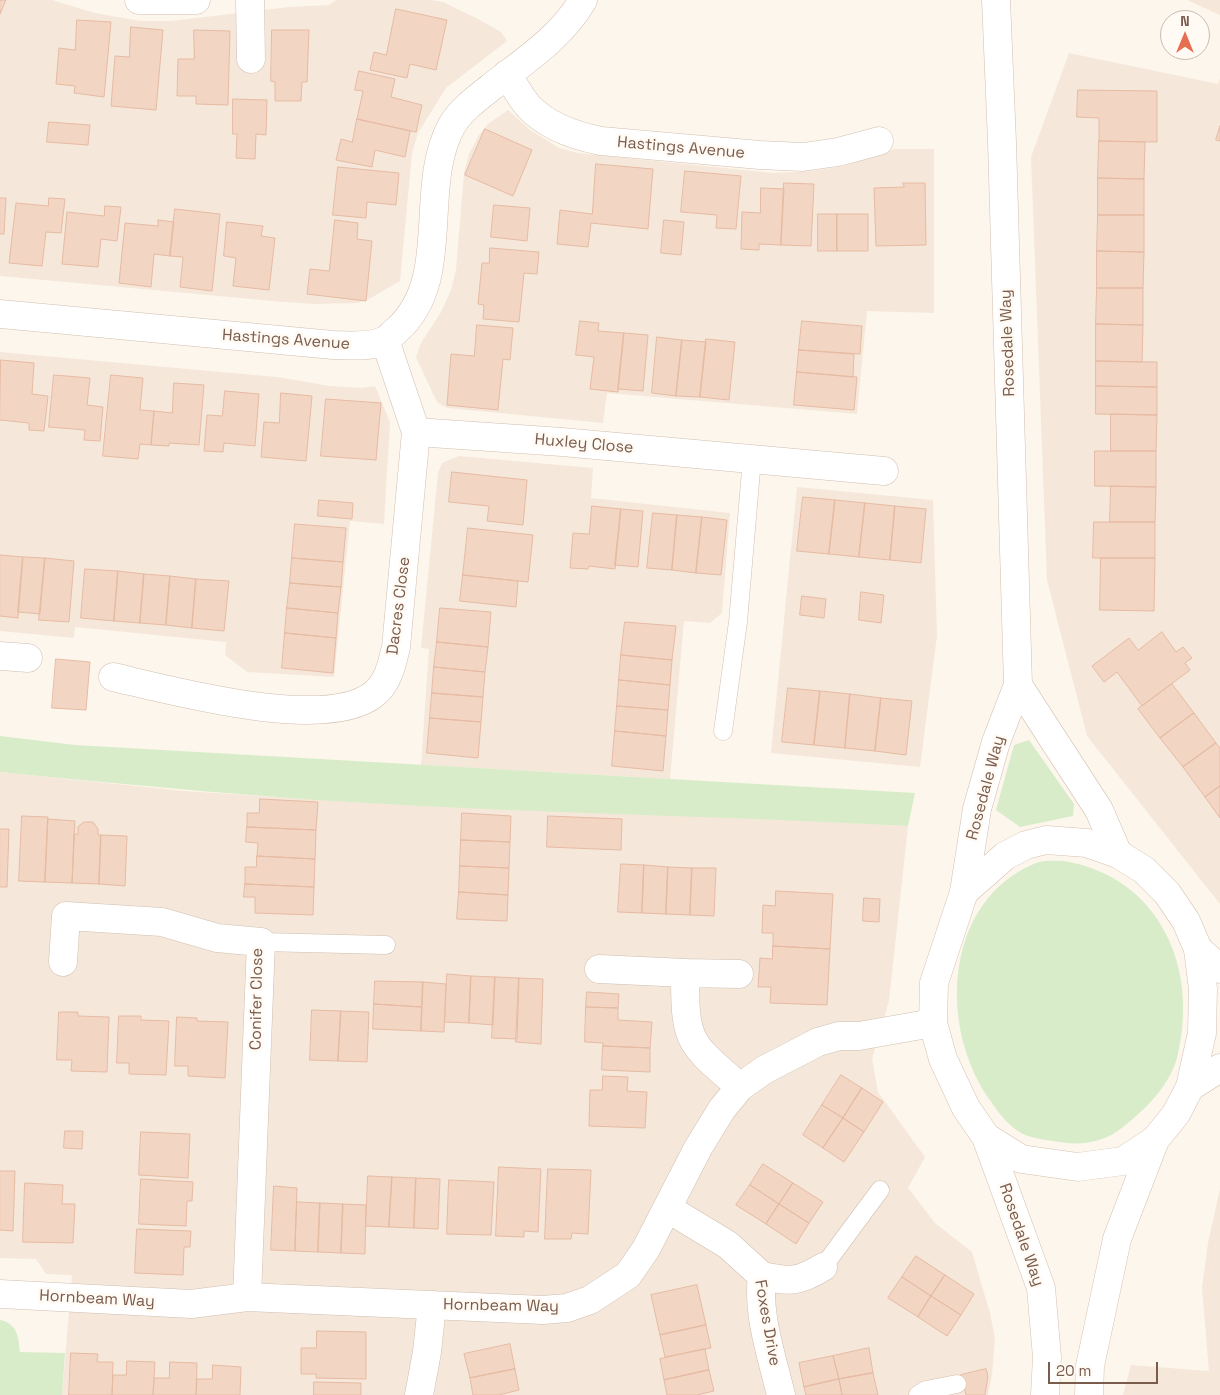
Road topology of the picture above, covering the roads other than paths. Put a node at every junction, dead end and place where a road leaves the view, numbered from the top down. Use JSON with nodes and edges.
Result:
{"nodes":[{"id":1,"x":139,"y":0,"type":"edge"},
{"id":2,"x":196,"y":0,"type":"edge"},
{"id":3,"x":250,"y":0,"type":"edge"},
{"id":4,"x":583,"y":0,"type":"edge"},
{"id":5,"x":996,"y":0,"type":"edge"},
{"id":6,"x":251,"y":58,"type":"dead end"},
{"id":7,"x":507,"y":74,"type":"junction"},
{"id":8,"x":879,"y":141,"type":"dead end"},
{"id":9,"x":0,"y":314,"type":"edge"},
{"id":10,"x":385,"y":340,"type":"junction"},
{"id":11,"x":416,"y":432,"type":"junction"},
{"id":12,"x":752,"y":459,"type":"junction"},
{"id":13,"x":884,"y":472,"type":"dead end"},
{"id":14,"x":0,"y":656,"type":"edge"},
{"id":15,"x":28,"y":658,"type":"dead end"},
{"id":16,"x":113,"y":677,"type":"dead end"},
{"id":17,"x":1018,"y":685,"type":"junction"},
{"id":18,"x":724,"y":731,"type":"dead end"},
{"id":19,"x":1118,"y":854,"type":"junction"},
{"id":20,"x":964,"y":892,"type":"junction"},
{"id":21,"x":261,"y":942,"type":"junction"},
{"id":22,"x":386,"y":945,"type":"dead end"},
{"id":23,"x":1198,"y":949,"type":"junction"},
{"id":24,"x":63,"y":962,"type":"dead end"},
{"id":25,"x":599,"y":969,"type":"dead end"},
{"id":26,"x":1220,"y":969,"type":"edge"},
{"id":27,"x":685,"y":973,"type":"junction"},
{"id":28,"x":739,"y":974,"type":"dead end"},
{"id":29,"x":933,"y":1024,"type":"junction"},
{"id":30,"x":1220,"y":1068,"type":"edge"},
{"id":31,"x":740,"y":1087,"type":"junction"},
{"id":32,"x":1190,"y":1087,"type":"junction"},
{"id":33,"x":986,"y":1137,"type":"junction"},
{"id":34,"x":1156,"y":1140,"type":"junction"},
{"id":35,"x":880,"y":1190,"type":"dead end"},
{"id":36,"x":667,"y":1208,"type":"junction"},
{"id":37,"x":823,"y":1267,"type":"joint"},
{"id":38,"x":762,"y":1276,"type":"junction"},
{"id":39,"x":0,"y":1294,"type":"edge"},
{"id":40,"x":247,"y":1297,"type":"junction"},
{"id":41,"x":432,"y":1305,"type":"junction"},
{"id":42,"x":957,"y":1384,"type":"dead end"},
{"id":43,"x":419,"y":1395,"type":"edge"},
{"id":44,"x":781,"y":1395,"type":"edge"},
{"id":45,"x":918,"y":1395,"type":"edge"},
{"id":46,"x":1045,"y":1395,"type":"edge"},
{"id":47,"x":1089,"y":1395,"type":"edge"}],
"edges":[{"from":1,"to":2,"type":"street"},
{"from":3,"to":6,"type":"street"},
{"from":4,"to":7,"type":"street"},
{"from":5,"to":17,"type":"street","name":"Rosedale Way"},
{"from":7,"to":8,"type":"street","name":"Hastings Avenue"},
{"from":7,"to":10,"type":"street"},
{"from":9,"to":10,"type":"street","name":"Hastings Avenue"},
{"from":10,"to":11,"type":"street","name":"Dacres Close"},
{"from":11,"to":12,"type":"street","name":"Huxley Close"},
{"from":11,"to":16,"type":"street","name":"Dacres Close"},
{"from":12,"to":13,"type":"street","name":"Huxley Close"},
{"from":12,"to":18,"type":"lane"},
{"from":14,"to":15,"type":"street"},
{"from":17,"to":19,"type":"street"},
{"from":17,"to":20,"type":"street","name":"Rosedale Way"},
{"from":19,"to":20,"type":"street","name":"Rosedale Way"},
{"from":19,"to":23,"type":"street","name":"Rosedale Way"},
{"from":20,"to":29,"type":"street","name":"Rosedale Way"},
{"from":21,"to":22,"type":"lane"},
{"from":21,"to":24,"type":"street","name":"Conifer Close"},
{"from":21,"to":40,"type":"street","name":"Conifer Close"},
{"from":23,"to":26,"type":"street","name":"Rosedale Way"},
{"from":23,"to":32,"type":"street","name":"Rosedale Way"},
{"from":25,"to":27,"type":"street"},
{"from":27,"to":28,"type":"street"},
{"from":27,"to":31,"type":"street"},
{"from":29,"to":31,"type":"street","name":"Hornbeam Way"},
{"from":29,"to":33,"type":"street","name":"Rosedale Way"},
{"from":30,"to":32,"type":"street"},
{"from":31,"to":36,"type":"street","name":"Hornbeam Way"},
{"from":32,"to":34,"type":"street","name":"Rosedale Way"},
{"from":33,"to":34,"type":"street","name":"Rosedale Way"},
{"from":33,"to":46,"type":"street","name":"Rosedale Way"},
{"from":34,"to":47,"type":"street","name":"Rosedale Way"},
{"from":35,"to":37,"type":"lane"},
{"from":36,"to":38,"type":"street","name":"Foxes Drive"},
{"from":36,"to":41,"type":"street","name":"Hornbeam Way"},
{"from":37,"to":38,"type":"street"},
{"from":38,"to":44,"type":"street","name":"Foxes Drive"},
{"from":39,"to":40,"type":"street","name":"Hornbeam Way"},
{"from":40,"to":41,"type":"street","name":"Hornbeam Way"},
{"from":41,"to":43,"type":"street"},
{"from":42,"to":45,"type":"lane"}]}
